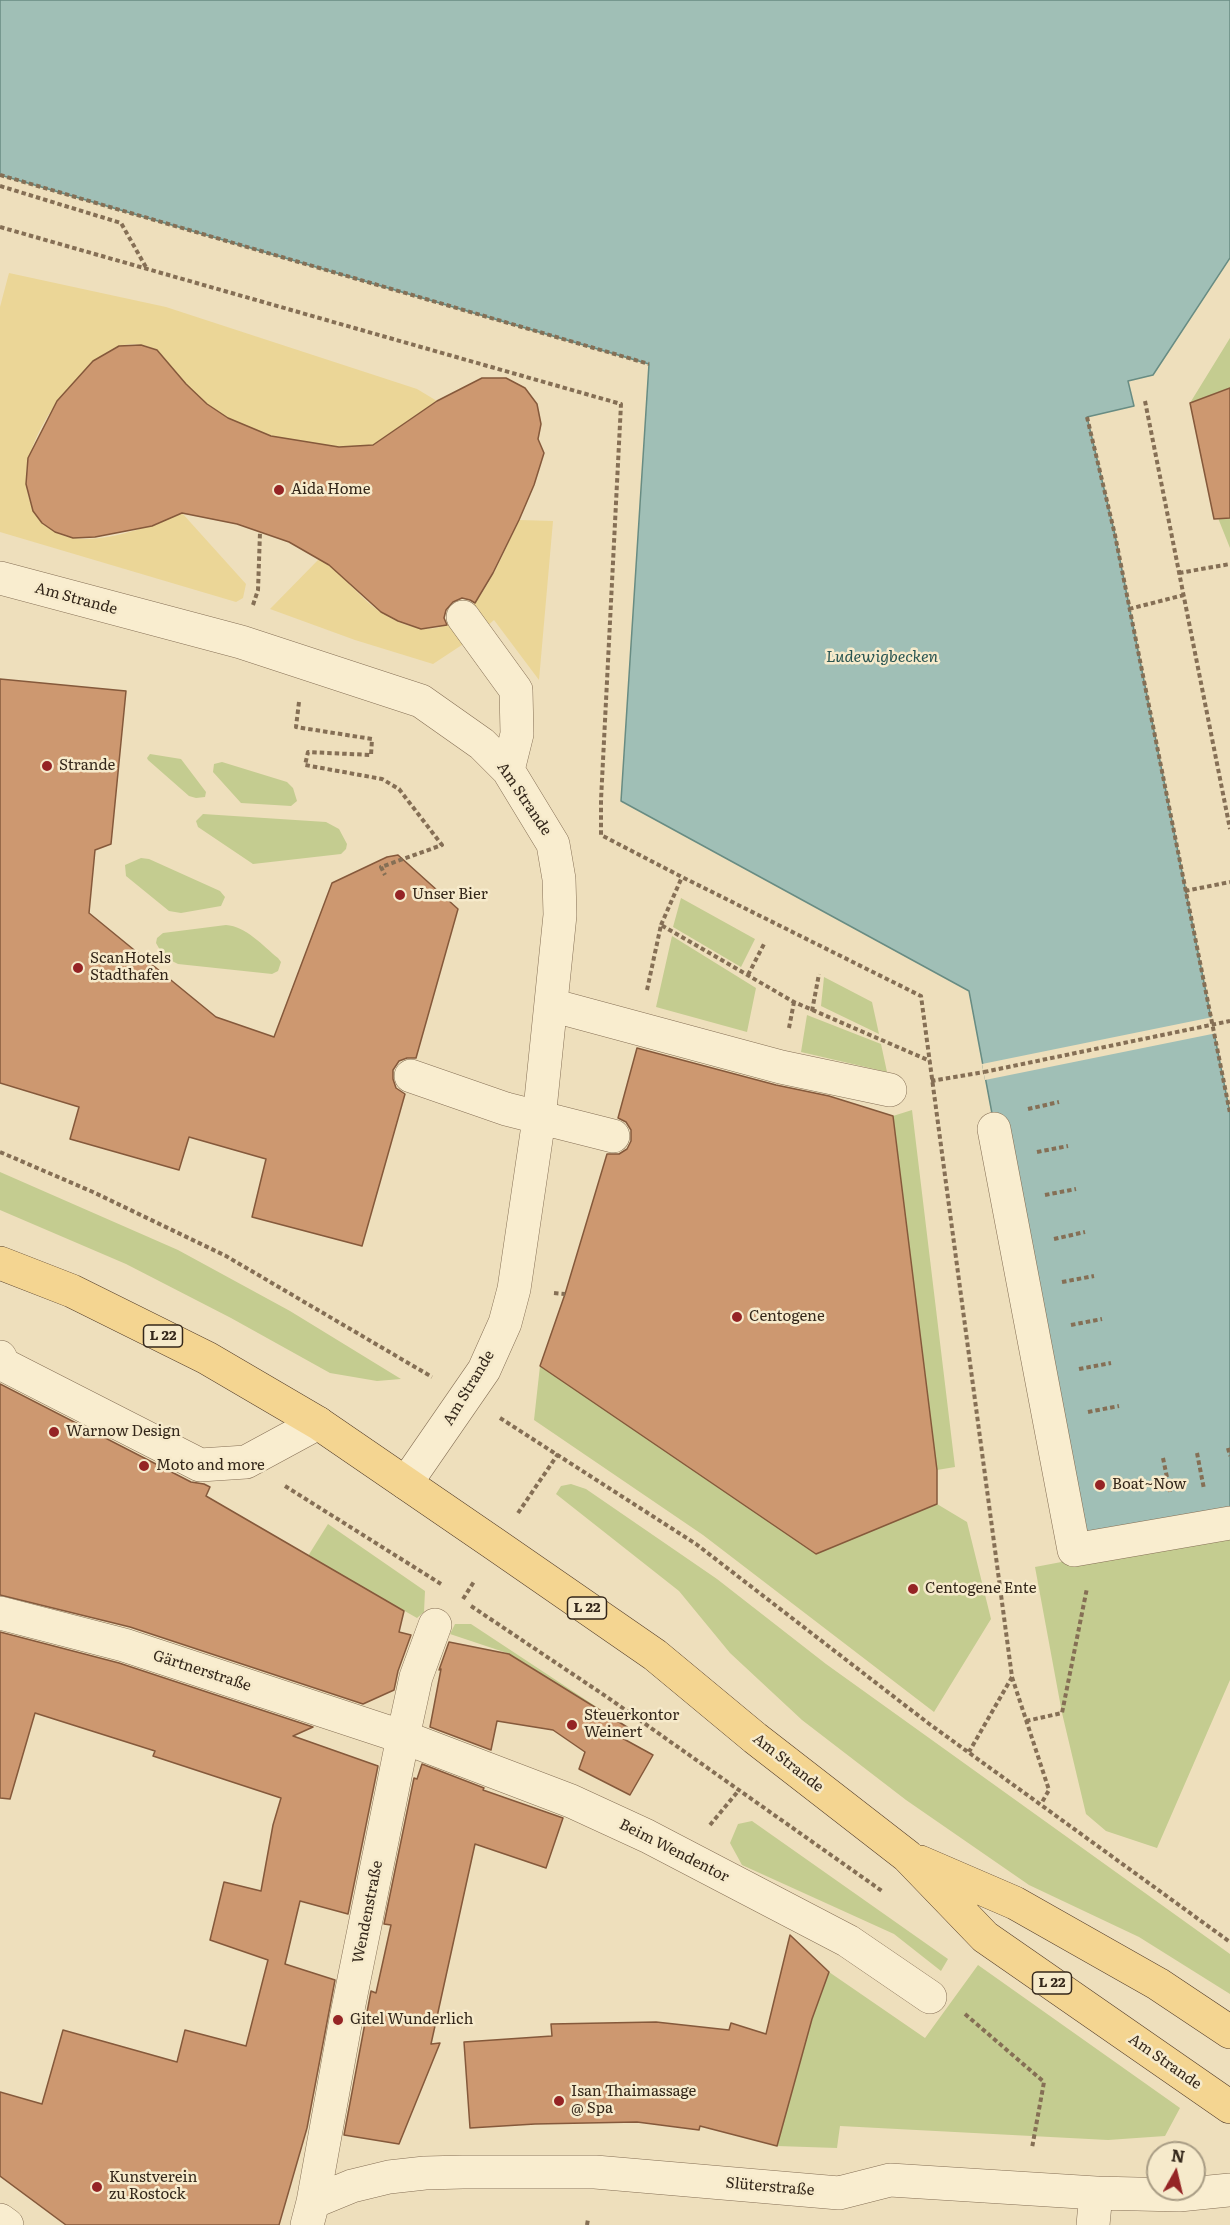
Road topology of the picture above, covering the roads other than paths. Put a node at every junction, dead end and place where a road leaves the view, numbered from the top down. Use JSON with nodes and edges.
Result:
{"nodes":[{"id":1,"x":0,"y":578,"type":"edge"},
{"id":2,"x":463,"y":617,"type":"dead end"},
{"id":3,"x":508,"y":770,"type":"junction"},
{"id":4,"x":551,"y":1005,"type":"junction"},
{"id":5,"x":411,"y":1076,"type":"dead end"},
{"id":6,"x":890,"y":1090,"type":"dead end"},
{"id":7,"x":539,"y":1119,"type":"junction"},
{"id":8,"x":1006,"y":1120,"type":"road end"},
{"id":9,"x":613,"y":1136,"type":"dead end"},
{"id":10,"x":0,"y":1263,"type":"edge"},
{"id":11,"x":0,"y":1357,"type":"edge"},
{"id":12,"x":318,"y":1424,"type":"junction"},
{"id":13,"x":406,"y":1483,"type":"junction"},
{"id":14,"x":1230,"y":1523,"type":"edge"},
{"id":15,"x":0,"y":1613,"type":"edge"},
{"id":16,"x":435,"y":1624,"type":"dead end"},
{"id":17,"x":403,"y":1737,"type":"junction"},
{"id":18,"x":907,"y":1856,"type":"junction"},
{"id":19,"x":930,"y":1997,"type":"road end"},
{"id":20,"x":1230,"y":2032,"type":"edge"},
{"id":21,"x":1230,"y":2107,"type":"edge"},
{"id":22,"x":1230,"y":2190,"type":"edge"},
{"id":23,"x":1094,"y":2209,"type":"edge"},
{"id":24,"x":310,"y":2213,"type":"edge"},
{"id":25,"x":0,"y":2220,"type":"edge"},
{"id":26,"x":7,"y":2225,"type":"edge"}],
"edges":[{"from":1,"to":3,"type":"street","name":"Am Strande"},
{"from":2,"to":3,"type":"street"},
{"from":3,"to":4,"type":"street","name":"Am Strande"},
{"from":4,"to":6,"type":"street"},
{"from":4,"to":7,"type":"street","name":"Am Strande"},
{"from":5,"to":7,"type":"street"},
{"from":7,"to":9,"type":"street"},
{"from":7,"to":13,"type":"street","name":"Am Strande"},
{"from":8,"to":14,"type":"street"},
{"from":10,"to":12,"type":"main road","name":"Am Strande","number":"L 22"},
{"from":11,"to":12,"type":"street"},
{"from":12,"to":13,"type":"main road","name":"Am Strande","number":"L 22"},
{"from":13,"to":18,"type":"main road","name":"Am Strande","number":"L 22"},
{"from":15,"to":17,"type":"street","name":"Gärtnerstraße"},
{"from":16,"to":17,"type":"street","name":"Wendenstraße"},
{"from":17,"to":19,"type":"street","name":"Beim Wendentor"},
{"from":17,"to":24,"type":"street","name":"Wendenstraße"},
{"from":18,"to":20,"type":"main road","name":"Am Strande","number":"L 22"},
{"from":18,"to":21,"type":"main road","name":"Am Strande","number":"L 22"},
{"from":22,"to":23,"type":"street","name":"Slüterstraße"},
{"from":23,"to":24,"type":"street","name":"Slüterstraße"},
{"from":25,"to":26,"type":"street"}]}
